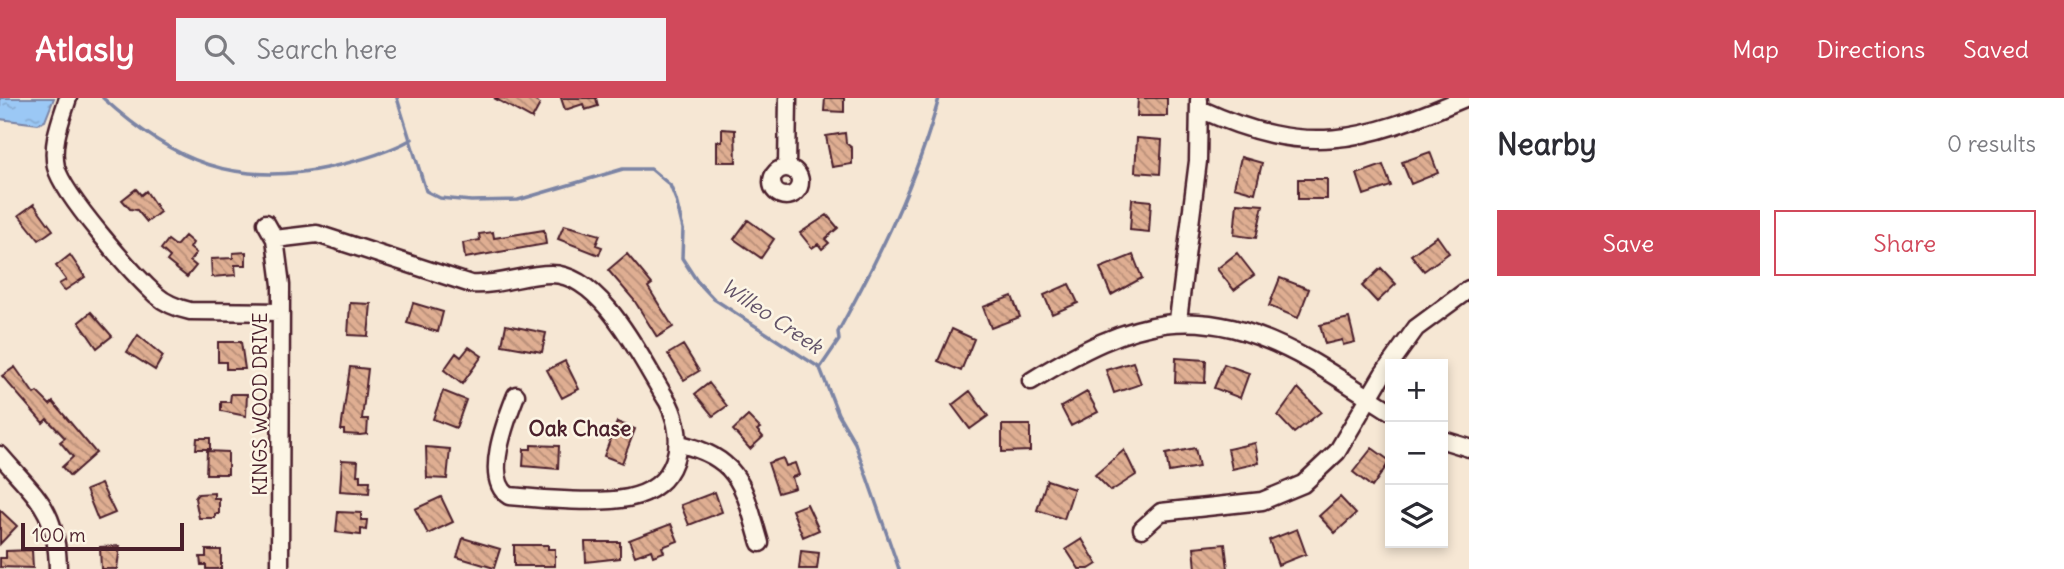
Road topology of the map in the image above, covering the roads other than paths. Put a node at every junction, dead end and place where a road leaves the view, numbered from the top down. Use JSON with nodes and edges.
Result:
{"nodes":[{"id":1,"x":68,"y":98,"type":"edge"},
{"id":2,"x":788,"y":98,"type":"edge"},
{"id":3,"x":1465,"y":98,"type":"edge"},
{"id":4,"x":1200,"y":103,"type":"edge"},
{"id":5,"x":788,"y":168,"type":"dead end"},
{"id":6,"x":266,"y":223,"type":"dead end"},
{"id":7,"x":275,"y":239,"type":"junction"},
{"id":8,"x":1469,"y":289,"type":"edge"},
{"id":9,"x":281,"y":312,"type":"junction"},
{"id":10,"x":1178,"y":320,"type":"junction"},
{"id":11,"x":1031,"y":381,"type":"dead end"},
{"id":12,"x":516,"y":395,"type":"dead end"},
{"id":13,"x":1369,"y":398,"type":"junction"},
{"id":14,"x":1385,"y":408,"type":"edge"},
{"id":15,"x":1448,"y":442,"type":"edge"},
{"id":16,"x":680,"y":444,"type":"junction"},
{"id":17,"x":1469,"y":448,"type":"edge"},
{"id":18,"x":0,"y":455,"type":"edge"},
{"id":19,"x":1142,"y":528,"type":"dead end"},
{"id":20,"x":760,"y":544,"type":"dead end"},
{"id":21,"x":58,"y":569,"type":"edge"},
{"id":22,"x":280,"y":569,"type":"edge"}],
"edges":[{"from":1,"to":9,"type":"street"},
{"from":2,"to":5,"type":"street"},
{"from":3,"to":4,"type":"street"},
{"from":4,"to":10,"type":"street"},
{"from":6,"to":7,"type":"street"},
{"from":7,"to":9,"type":"street","name":"KINGS WOOD DRIVE"},
{"from":7,"to":16,"type":"street"},
{"from":8,"to":13,"type":"street"},
{"from":9,"to":22,"type":"street","name":"KINGS WOOD DRIVE"},
{"from":10,"to":11,"type":"street"},
{"from":10,"to":13,"type":"street"},
{"from":12,"to":16,"type":"street"},
{"from":13,"to":14,"type":"street"},
{"from":13,"to":19,"type":"street"},
{"from":15,"to":17,"type":"street"},
{"from":16,"to":20,"type":"street"},
{"from":18,"to":21,"type":"street"}]}
